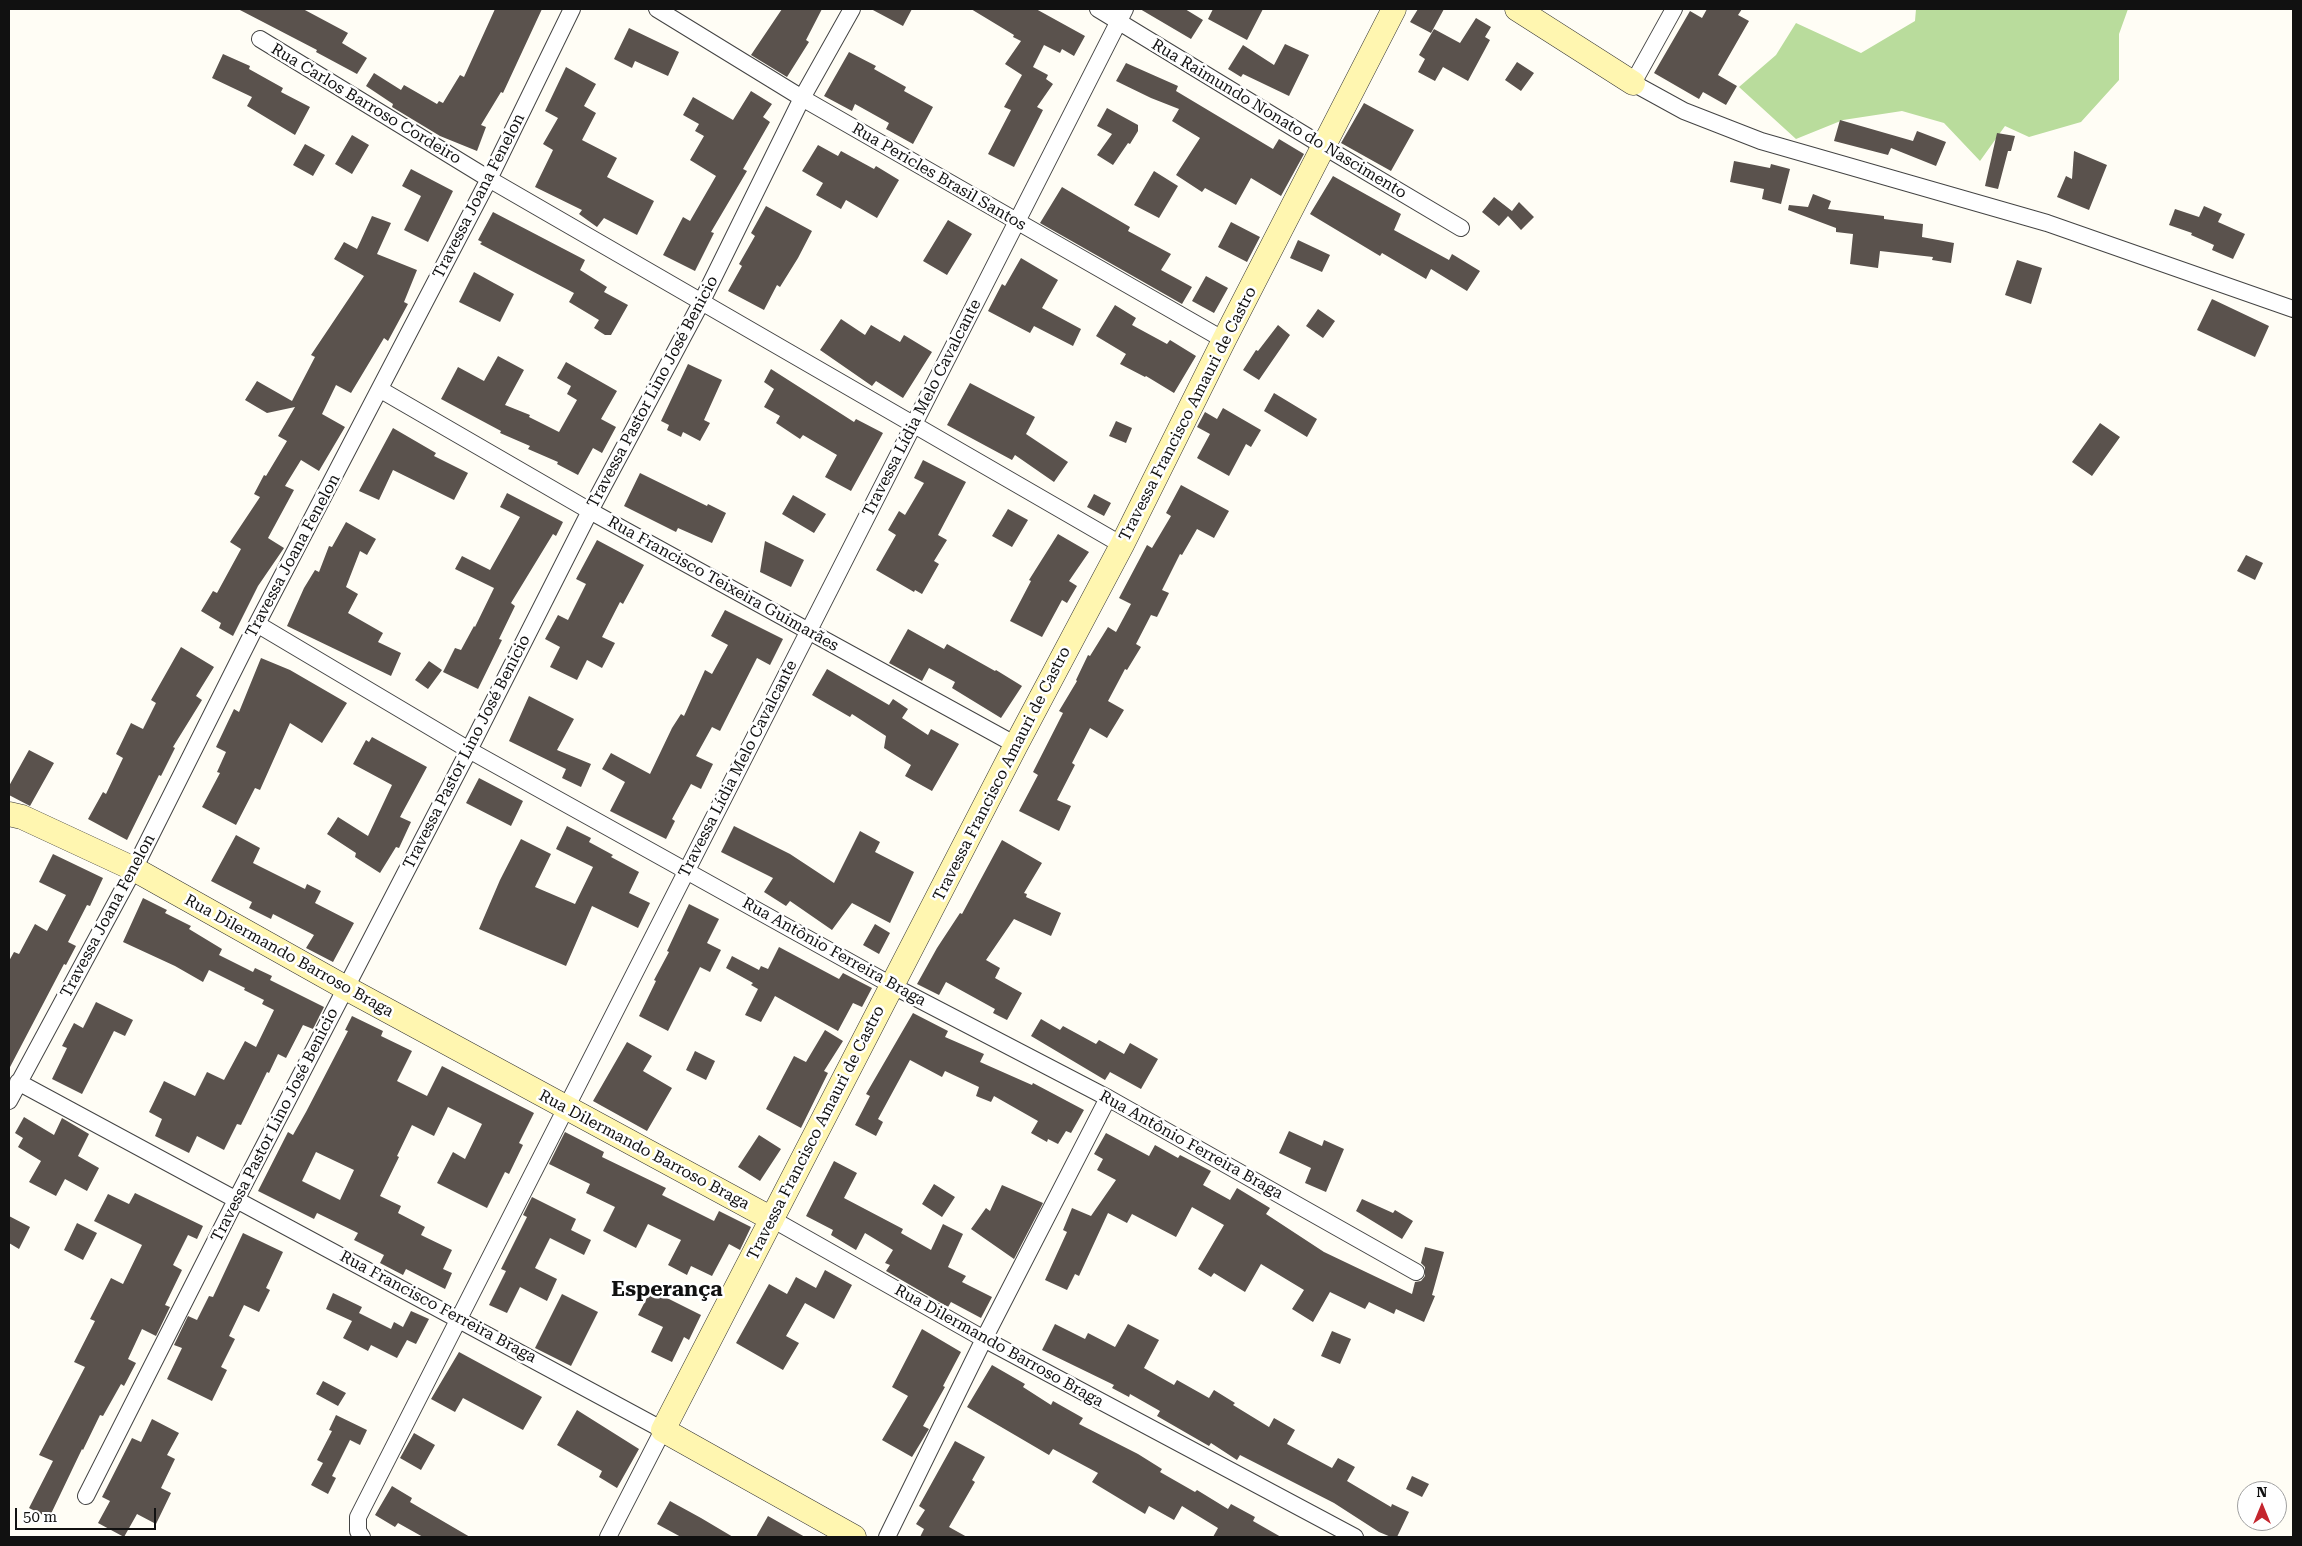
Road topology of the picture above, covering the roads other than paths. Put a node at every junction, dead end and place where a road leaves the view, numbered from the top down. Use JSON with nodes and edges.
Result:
{"nodes":[{"id":1,"x":572,"y":9,"type":"edge"},
{"id":2,"x":657,"y":9,"type":"edge"},
{"id":3,"x":852,"y":9,"type":"edge"},
{"id":4,"x":1098,"y":9,"type":"edge"},
{"id":5,"x":1394,"y":9,"type":"edge"},
{"id":6,"x":1517,"y":9,"type":"edge"},
{"id":7,"x":1674,"y":9,"type":"edge"},
{"id":8,"x":1122,"y":15,"type":"edge"},
{"id":9,"x":260,"y":39,"type":"dead end"},
{"id":10,"x":1633,"y":83,"type":"junction"},
{"id":11,"x":802,"y":98,"type":"junction"},
{"id":12,"x":1322,"y":146,"type":"junction"},
{"id":13,"x":489,"y":179,"type":"junction"},
{"id":14,"x":1017,"y":221,"type":"junction"},
{"id":15,"x":1461,"y":228,"type":"dead end"},
{"id":16,"x":701,"y":303,"type":"junction"},
{"id":17,"x":2293,"y":309,"type":"edge"},
{"id":18,"x":1224,"y":340,"type":"junction"},
{"id":19,"x":381,"y":390,"type":"junction"},
{"id":20,"x":914,"y":425,"type":"junction"},
{"id":21,"x":590,"y":511,"type":"junction"},
{"id":22,"x":1122,"y":544,"type":"junction"},
{"id":23,"x":257,"y":624,"type":"junction"},
{"id":24,"x":809,"y":631,"type":"junction"},
{"id":25,"x":1016,"y":745,"type":"junction"},
{"id":26,"x":470,"y":750,"type":"junction"},
{"id":27,"x":9,"y":814,"type":"edge"},
{"id":28,"x":134,"y":869,"type":"junction"},
{"id":29,"x":687,"y":871,"type":"junction"},
{"id":30,"x":893,"y":986,"type":"junction"},
{"id":31,"x":346,"y":988,"type":"junction"},
{"id":32,"x":18,"y":1082,"type":"junction"},
{"id":33,"x":1108,"y":1098,"type":"junction"},
{"id":34,"x":9,"y":1101,"type":"edge"},
{"id":35,"x":566,"y":1108,"type":"junction"},
{"id":36,"x":236,"y":1198,"type":"junction"},
{"id":37,"x":772,"y":1219,"type":"junction"},
{"id":38,"x":1416,"y":1272,"type":"dead end"},
{"id":39,"x":459,"y":1319,"type":"junction"},
{"id":40,"x":984,"y":1339,"type":"junction"},
{"id":41,"x":663,"y":1430,"type":"junction"},
{"id":42,"x":86,"y":1496,"type":"dead end"},
{"id":43,"x":360,"y":1534,"type":"edge"},
{"id":44,"x":608,"y":1537,"type":"edge"},
{"id":45,"x":854,"y":1537,"type":"edge"},
{"id":46,"x":887,"y":1537,"type":"edge"},
{"id":47,"x":1355,"y":1537,"type":"edge"}],
"edges":[{"from":1,"to":13,"type":"street","name":"Travessa Joana Fenelon"},
{"from":2,"to":11,"type":"street","name":"Rua Pericles Brasil Santos"},
{"from":3,"to":11,"type":"street","name":"Travessa Pastor Lino José Benicio"},
{"from":4,"to":8,"type":"street","name":"Rua Raimundo Nonato do Nascimento"},
{"from":5,"to":12,"type":"street","name":"Travessa Francisco Amauri de Castro"},
{"from":6,"to":10,"type":"street"},
{"from":7,"to":10,"type":"street"},
{"from":8,"to":12,"type":"street","name":"Rua Raimundo Nonato do Nascimento"},
{"from":8,"to":14,"type":"street","name":"Travessa Lídia Melo Cavalcante"},
{"from":9,"to":13,"type":"street","name":"Rua Carlos Barroso Cordeiro"},
{"from":10,"to":17,"type":"street"},
{"from":11,"to":14,"type":"street","name":"Rua Pericles Brasil Santos"},
{"from":11,"to":16,"type":"street","name":"Travessa Pastor Lino José Benicio"},
{"from":12,"to":15,"type":"street","name":"Rua Raimundo Nonato do Nascimento"},
{"from":12,"to":18,"type":"street","name":"Travessa Francisco Amauri de Castro"},
{"from":13,"to":16,"type":"street","name":"Rua Carlos Barroso Cordeiro"},
{"from":13,"to":19,"type":"street","name":"Travessa Joana Fenelon"},
{"from":14,"to":18,"type":"street","name":"Rua Pericles Brasil Santos"},
{"from":14,"to":20,"type":"street","name":"Travessa Lídia Melo Cavalcante"},
{"from":16,"to":20,"type":"street","name":"Rua Carlos Barroso Cordeiro"},
{"from":16,"to":21,"type":"street","name":"Travessa Pastor Lino José Benicio"},
{"from":18,"to":22,"type":"street","name":"Travessa Francisco Amauri de Castro"},
{"from":19,"to":21,"type":"street","name":"Rua Francisco Teixeira Guimarães"},
{"from":19,"to":23,"type":"street","name":"Travessa Joana Fenelon"},
{"from":20,"to":22,"type":"street","name":"Rua Carlos Barroso Cordeiro"},
{"from":20,"to":24,"type":"street","name":"Travessa Lídia Melo Cavalcante"},
{"from":21,"to":24,"type":"street","name":"Rua Francisco Teixeira Guimarães"},
{"from":21,"to":26,"type":"street","name":"Travessa Pastor Lino José Benicio"},
{"from":22,"to":25,"type":"street","name":"Travessa Francisco Amauri de Castro"},
{"from":23,"to":26,"type":"street","name":"Rua Antônio Ferreira Braga"},
{"from":23,"to":28,"type":"street","name":"Travessa Joana Fenelon"},
{"from":24,"to":25,"type":"street","name":"Rua Francisco Teixeira Guimarães"},
{"from":24,"to":29,"type":"street","name":"Travessa Lídia Melo Cavalcante"},
{"from":25,"to":30,"type":"street","name":"Travessa Francisco Amauri de Castro"},
{"from":26,"to":29,"type":"street","name":"Rua Antônio Ferreira Braga"},
{"from":26,"to":31,"type":"street","name":"Travessa Pastor Lino José Benicio"},
{"from":27,"to":28,"type":"street","name":"Rua Dilermando Barroso Braga"},
{"from":28,"to":31,"type":"street","name":"Rua Dilermando Barroso Braga"},
{"from":28,"to":32,"type":"street","name":"Travessa Joana Fenelon"},
{"from":29,"to":30,"type":"street","name":"Rua Antônio Ferreira Braga"},
{"from":29,"to":35,"type":"street","name":"Travessa Lídia Melo Cavalcante"},
{"from":30,"to":33,"type":"street","name":"Rua Antônio Ferreira Braga"},
{"from":30,"to":37,"type":"street","name":"Travessa Francisco Amauri de Castro"},
{"from":31,"to":35,"type":"street","name":"Rua Dilermando Barroso Braga"},
{"from":31,"to":36,"type":"street","name":"Travessa Pastor Lino José Benicio"},
{"from":32,"to":34,"type":"street","name":"Travessa Joana Fenelon"},
{"from":32,"to":36,"type":"street","name":"Rua Francisco Ferreira Braga"},
{"from":33,"to":38,"type":"street","name":"Rua Antônio Ferreira Braga"},
{"from":33,"to":40,"type":"street"},
{"from":35,"to":37,"type":"street","name":"Rua Dilermando Barroso Braga"},
{"from":35,"to":39,"type":"street","name":"Travessa Lídia Melo Cavalcante"},
{"from":36,"to":39,"type":"street","name":"Rua Francisco Ferreira Braga"},
{"from":36,"to":42,"type":"street","name":"Travessa Pastor Lino José Benicio"},
{"from":37,"to":40,"type":"street","name":"Rua Dilermando Barroso Braga"},
{"from":37,"to":41,"type":"street","name":"Travessa Francisco Amauri de Castro"},
{"from":39,"to":41,"type":"street","name":"Rua Francisco Ferreira Braga"},
{"from":39,"to":43,"type":"street","name":"Travessa Lídia Melo Cavalcante"},
{"from":40,"to":46,"type":"street"},
{"from":40,"to":47,"type":"street","name":"Rua Dilermando Barroso Braga"},
{"from":41,"to":44,"type":"street","name":"Travessa Francisco Amauri de Castro"},
{"from":41,"to":45,"type":"street","name":"Rua Francisco Ferreira Braga"}]}
